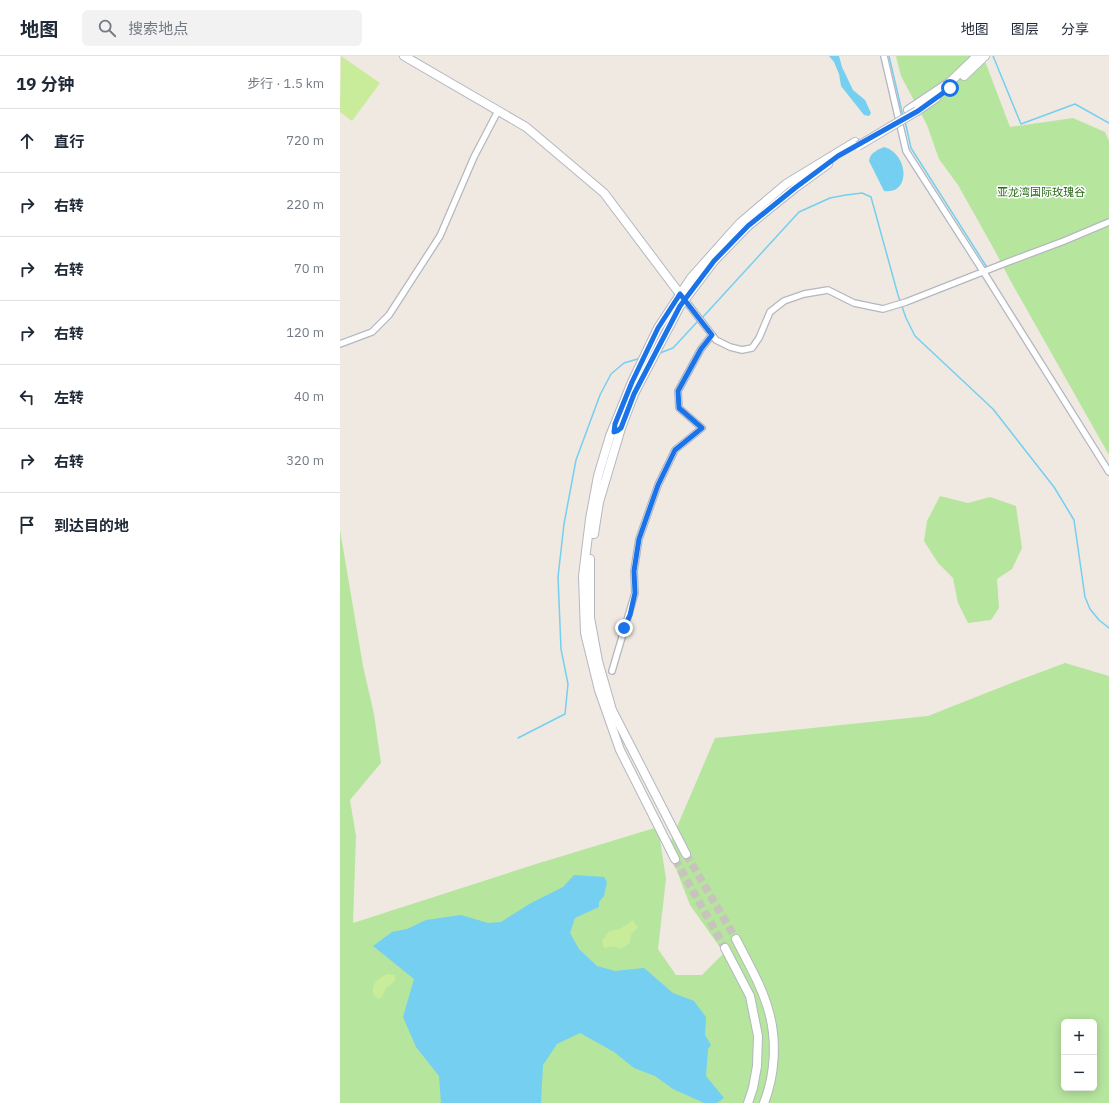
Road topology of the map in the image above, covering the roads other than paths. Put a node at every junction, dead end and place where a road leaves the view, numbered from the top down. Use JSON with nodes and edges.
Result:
{"nodes":[{"id":1,"x":404,"y":56,"type":"edge"},
{"id":2,"x":884,"y":56,"type":"edge"},
{"id":3,"x":977,"y":56,"type":"edge"},
{"id":4,"x":985,"y":56,"type":"edge"},
{"id":5,"x":498,"y":111,"type":"junction"},
{"id":6,"x":856,"y":144,"type":"junction"},
{"id":7,"x":1109,"y":222,"type":"edge"},
{"id":8,"x":983,"y":271,"type":"junction"},
{"id":9,"x":682,"y":297,"type":"junction"},
{"id":10,"x":712,"y":335,"type":"junction"},
{"id":11,"x":340,"y":344,"type":"edge"},
{"id":12,"x":618,"y":426,"type":"junction"},
{"id":13,"x":609,"y":452,"type":"junction"},
{"id":14,"x":1109,"y":472,"type":"edge"},
{"id":15,"x":612,"y":671,"type":"dead end"},
{"id":16,"x":686,"y":854,"type":"tunnel mouth"},
{"id":17,"x":674,"y":859,"type":"tunnel mouth"},
{"id":18,"x":736,"y":939,"type":"tunnel mouth"},
{"id":19,"x":725,"y":948,"type":"tunnel mouth"},
{"id":20,"x":758,"y":1036,"type":"junction"},
{"id":21,"x":773,"y":1036,"type":"junction"},
{"id":22,"x":748,"y":1103,"type":"edge"},
{"id":23,"x":764,"y":1103,"type":"edge"}],
"edges":[{"from":1,"to":5,"type":"main road"},
{"from":2,"to":8,"type":"street"},
{"from":3,"to":6,"type":"main road"},
{"from":4,"to":6,"type":"main road","bridge":true},
{"from":5,"to":9,"type":"main road"},
{"from":5,"to":11,"type":"street"},
{"from":6,"to":9,"type":"main road"},
{"from":6,"to":12,"type":"main road"},
{"from":7,"to":8,"type":"street"},
{"from":8,"to":10,"type":"street"},
{"from":8,"to":14,"type":"street"},
{"from":9,"to":10,"type":"street"},
{"from":9,"to":12,"type":"main road"},
{"from":10,"to":15,"type":"street"},
{"from":12,"to":13,"type":"main road"},
{"from":13,"to":16,"type":"main road"},
{"from":13,"to":17,"type":"main road"},
{"from":18,"to":21,"type":"main road"},
{"from":19,"to":20,"type":"main road"},
{"from":20,"to":21,"type":"main road"},
{"from":20,"to":22,"type":"main road"},
{"from":21,"to":23,"type":"main road"}]}
